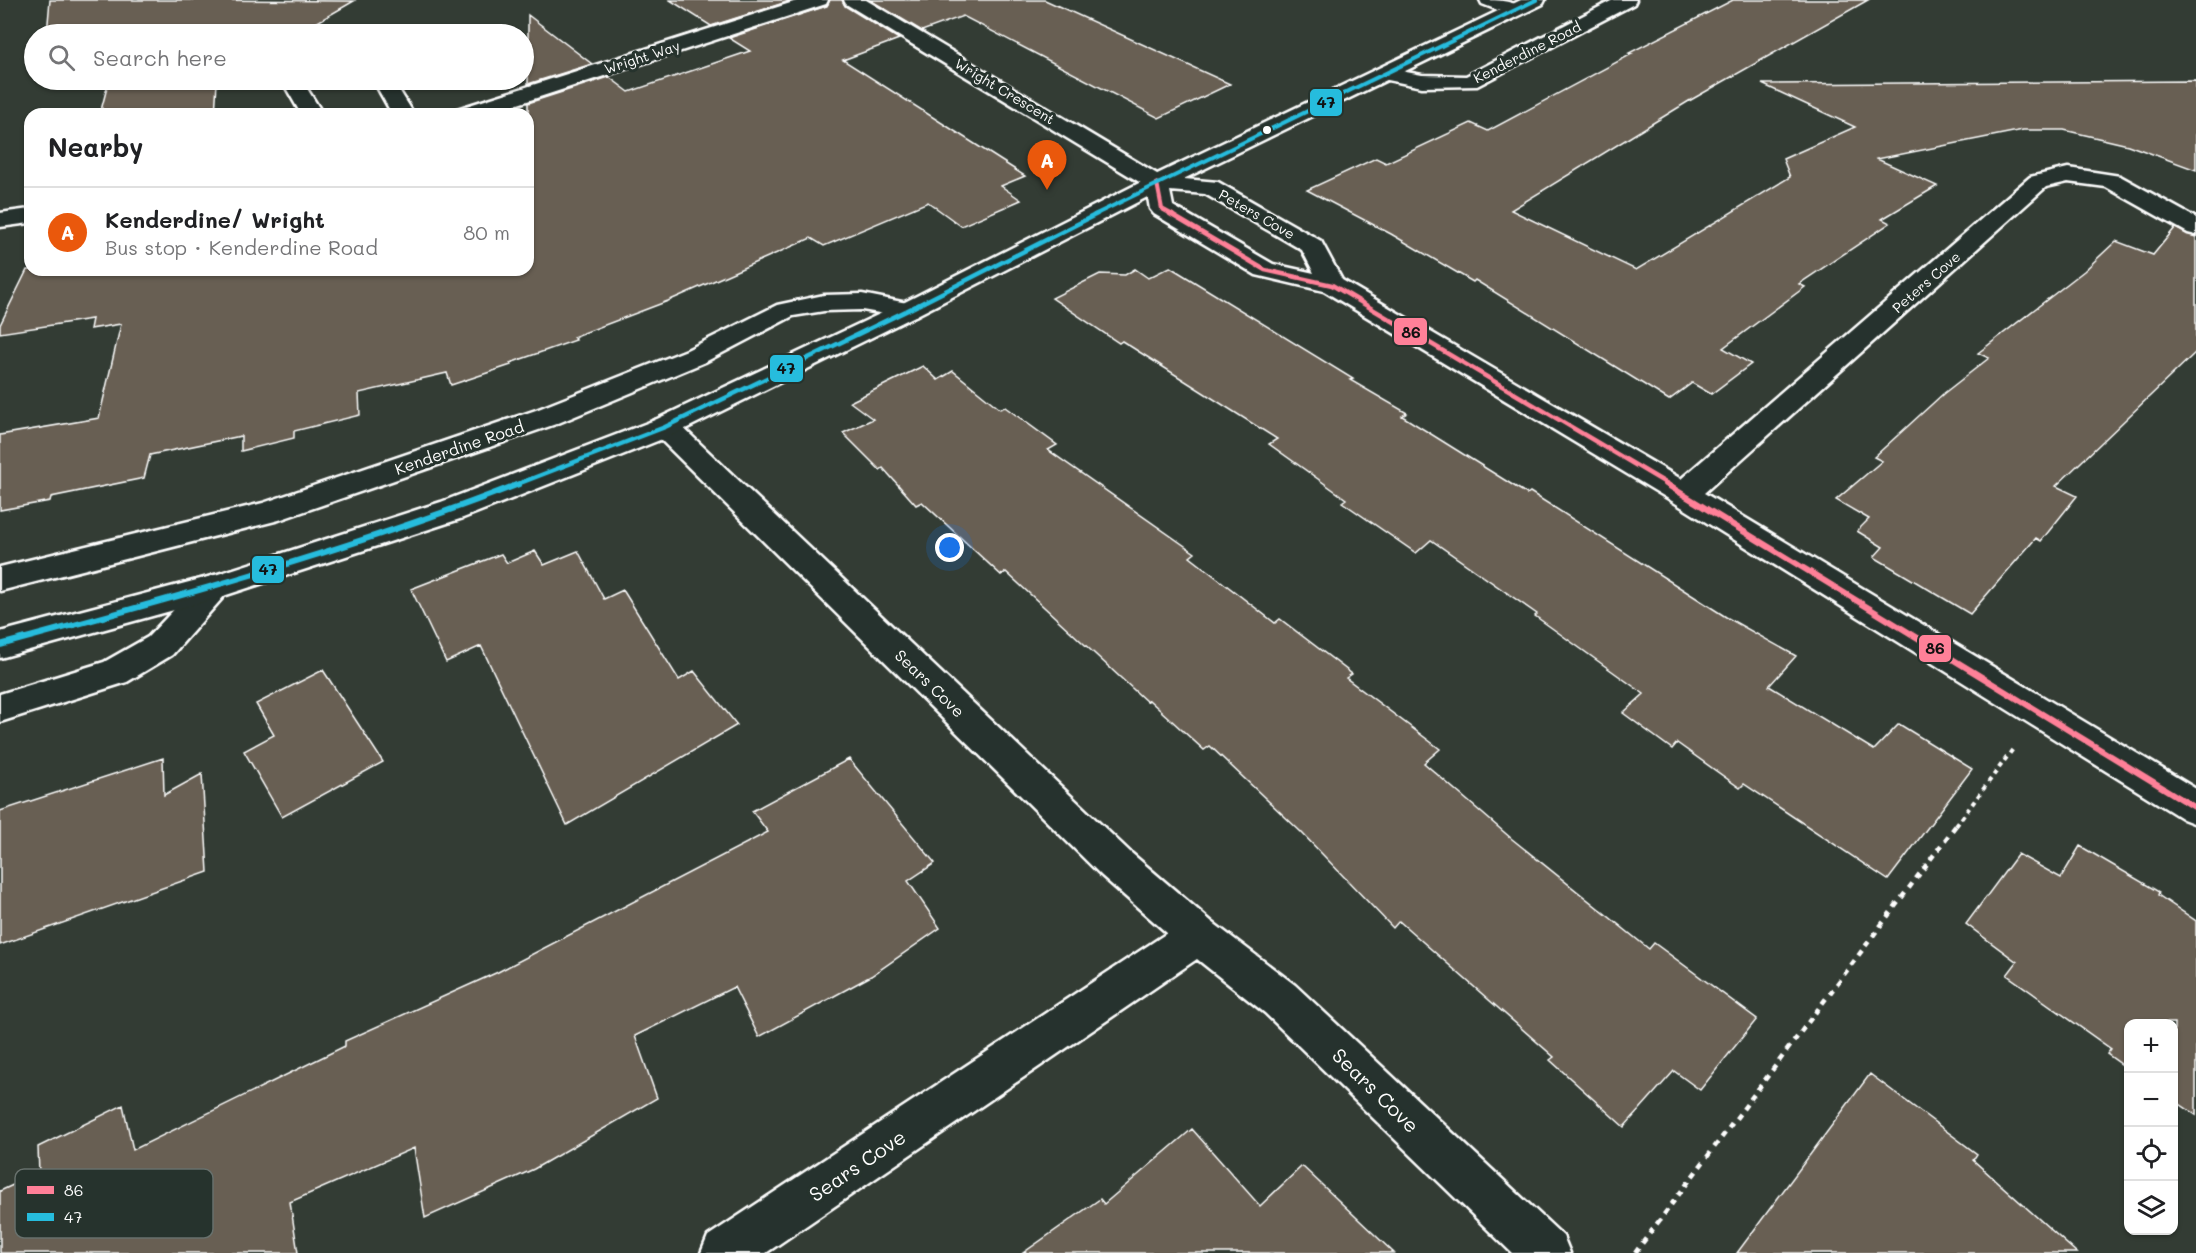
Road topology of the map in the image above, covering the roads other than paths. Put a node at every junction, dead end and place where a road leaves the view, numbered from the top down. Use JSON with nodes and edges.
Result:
{"nodes":[{"id":1,"x":819,"y":0,"type":"edge"},
{"id":2,"x":853,"y":0,"type":"edge"},
{"id":3,"x":1489,"y":0,"type":"edge"},
{"id":4,"x":1627,"y":0,"type":"edge"},
{"id":5,"x":1525,"y":5,"type":"edge"},
{"id":6,"x":1385,"y":75,"type":"junction"},
{"id":7,"x":298,"y":90,"type":"edge"},
{"id":8,"x":389,"y":90,"type":"edge"},
{"id":9,"x":309,"y":108,"type":"edge"},
{"id":10,"x":400,"y":108,"type":"edge"},
{"id":11,"x":484,"y":108,"type":"edge"},
{"id":12,"x":1157,"y":183,"type":"junction"},
{"id":13,"x":24,"y":217,"type":"edge"},
{"id":14,"x":0,"y":220,"type":"edge"},
{"id":15,"x":2196,"y":228,"type":"edge"},
{"id":16,"x":1332,"y":285,"type":"junction"},
{"id":17,"x":908,"y":310,"type":"junction"},
{"id":18,"x":665,"y":427,"type":"junction"},
{"id":19,"x":1683,"y":494,"type":"junction"},
{"id":20,"x":0,"y":579,"type":"edge"},
{"id":21,"x":214,"y":587,"type":"junction"},
{"id":22,"x":0,"y":645,"type":"edge"},
{"id":23,"x":0,"y":708,"type":"edge"},
{"id":24,"x":2196,"y":808,"type":"edge"},
{"id":25,"x":1198,"y":935,"type":"junction"},
{"id":26,"x":725,"y":1253,"type":"edge"},
{"id":27,"x":1546,"y":1253,"type":"edge"}],
"edges":[{"from":1,"to":11,"type":"street","name":"Wright Way"},
{"from":2,"to":12,"type":"street","name":"Wright Crescent"},
{"from":3,"to":5,"type":"street"},
{"from":4,"to":6,"type":"street","name":"Kenderdine Road"},
{"from":5,"to":6,"type":"street"},
{"from":6,"to":12,"type":"street"},
{"from":7,"to":9,"type":"street"},
{"from":8,"to":10,"type":"street"},
{"from":12,"to":16,"type":"street","name":"Peters Cove"},
{"from":12,"to":16,"type":"street"},
{"from":12,"to":17,"type":"street"},
{"from":13,"to":14,"type":"street"},
{"from":15,"to":19,"type":"street","name":"Peters Cove"},
{"from":16,"to":19,"type":"street"},
{"from":17,"to":18,"type":"street"},
{"from":17,"to":20,"type":"street","name":"Kenderdine Road"},
{"from":18,"to":21,"type":"street"},
{"from":18,"to":25,"type":"street","name":"Sears Cove"},
{"from":19,"to":24,"type":"street"},
{"from":21,"to":22,"type":"street"},
{"from":21,"to":23,"type":"street"},
{"from":25,"to":26,"type":"street","name":"Sears Cove"},
{"from":25,"to":27,"type":"street","name":"Sears Cove"}]}
